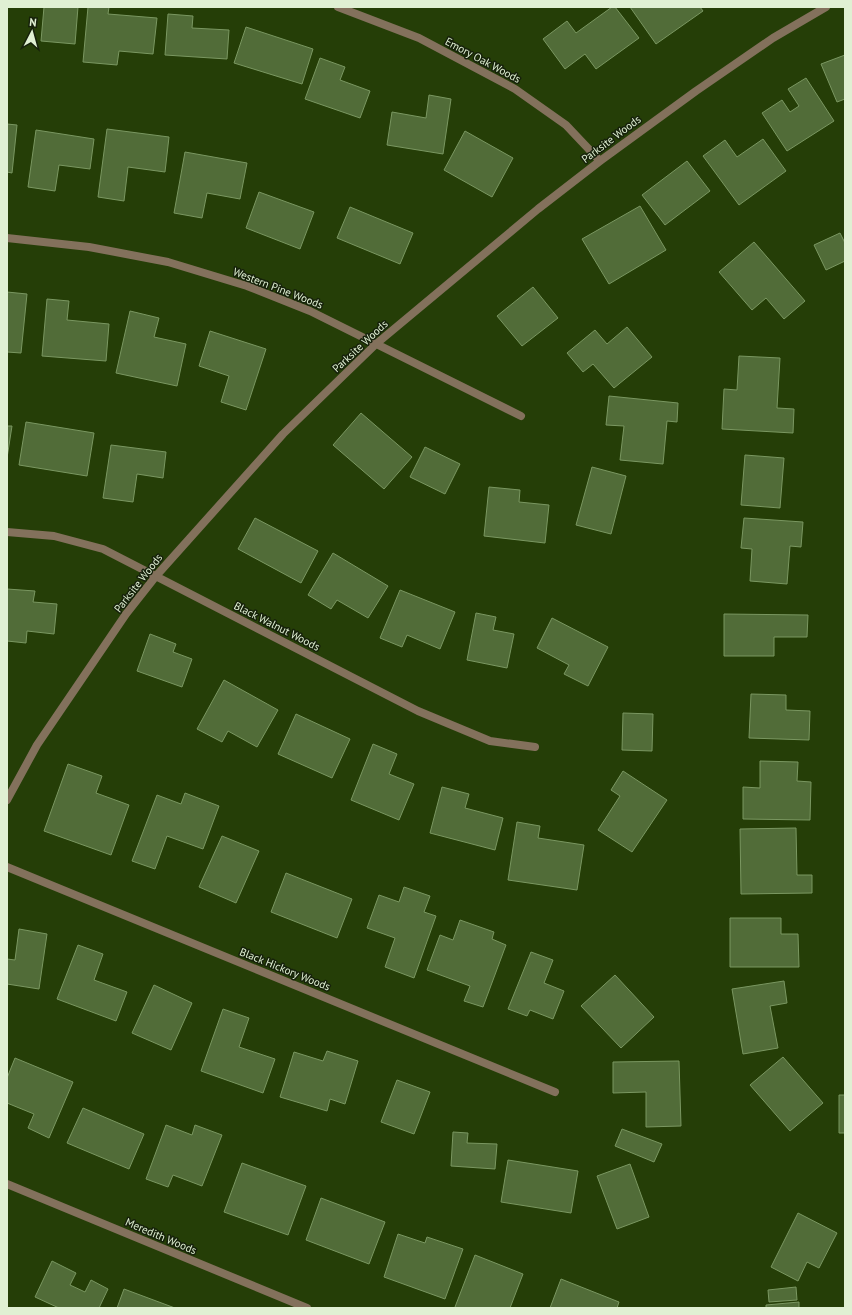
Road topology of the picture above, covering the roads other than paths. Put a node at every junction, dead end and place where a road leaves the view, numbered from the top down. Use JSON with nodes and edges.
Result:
{"nodes":[{"id":1,"x":338,"y":7,"type":"edge"},
{"id":2,"x":826,"y":7,"type":"edge"},
{"id":3,"x":347,"y":9,"type":"edge"},
{"id":4,"x":600,"y":161,"type":"junction"},
{"id":5,"x":7,"y":238,"type":"edge"},
{"id":6,"x":376,"y":344,"type":"junction"},
{"id":7,"x":522,"y":416,"type":"dead end"},
{"id":8,"x":7,"y":532,"type":"edge"},
{"id":9,"x":156,"y":576,"type":"junction"},
{"id":10,"x":535,"y":747,"type":"dead end"},
{"id":11,"x":7,"y":800,"type":"edge"},
{"id":12,"x":7,"y":867,"type":"edge"},
{"id":13,"x":555,"y":1092,"type":"dead end"},
{"id":14,"x":7,"y":1184,"type":"edge"},
{"id":15,"x":307,"y":1308,"type":"edge"}],
"edges":[{"from":1,"to":3,"type":"street","name":"Emory Oak Woods"},
{"from":2,"to":4,"type":"street","name":"Parksite Woods"},
{"from":3,"to":4,"type":"street","name":"Emory Oak Woods"},
{"from":4,"to":6,"type":"street","name":"Parksite Woods"},
{"from":5,"to":6,"type":"street","name":"Western Pine Woods"},
{"from":6,"to":7,"type":"street","name":"Western Pine Woods"},
{"from":6,"to":9,"type":"street","name":"Parksite Woods"},
{"from":8,"to":9,"type":"street","name":"Black Walnut Woods"},
{"from":9,"to":10,"type":"street","name":"Black Walnut Woods"},
{"from":9,"to":11,"type":"street","name":"Parksite Woods"},
{"from":12,"to":13,"type":"street","name":"Black Hickory Woods"},
{"from":14,"to":15,"type":"street","name":"Meredith Woods"}]}
